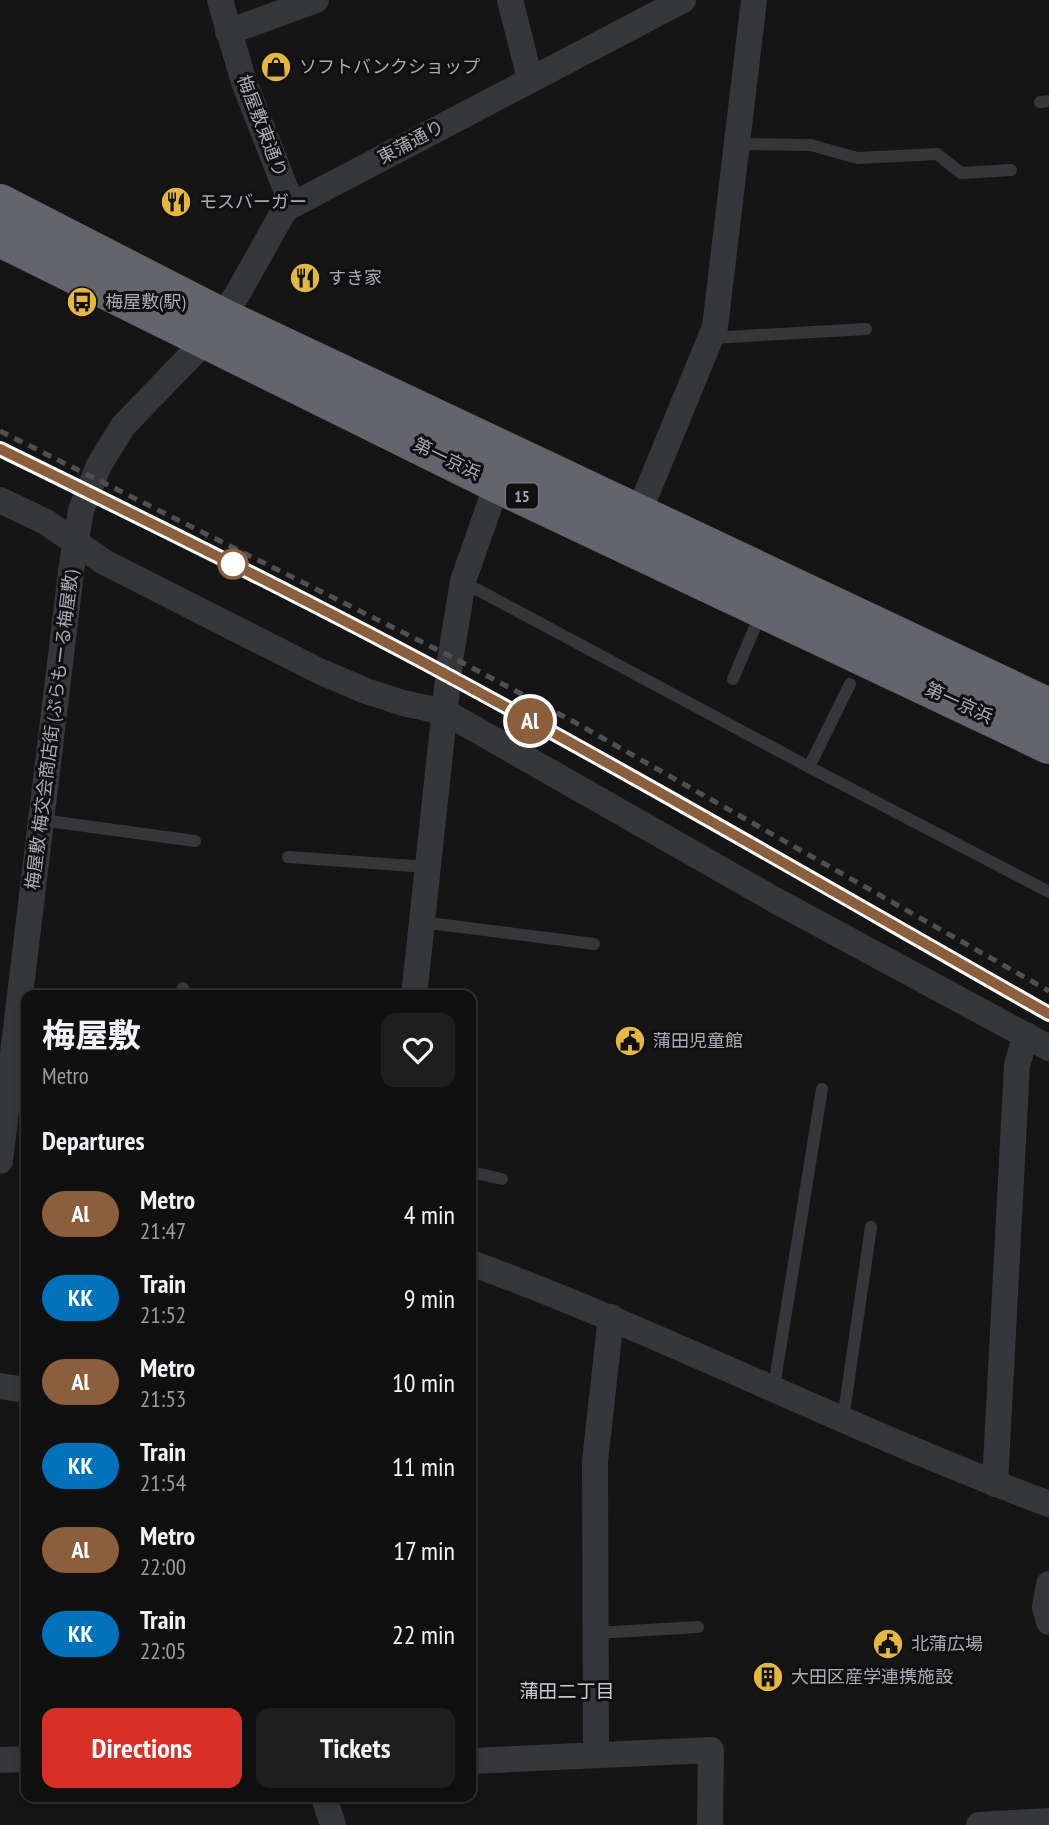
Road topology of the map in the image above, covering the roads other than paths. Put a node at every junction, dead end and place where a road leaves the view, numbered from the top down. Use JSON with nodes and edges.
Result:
{"nodes":[{"id":1,"x":220,"y":0,"type":"edge"},
{"id":2,"x":316,"y":0,"type":"edge"},
{"id":3,"x":510,"y":0,"type":"edge"},
{"id":4,"x":683,"y":0,"type":"edge"},
{"id":5,"x":754,"y":0,"type":"edge"},
{"id":6,"x":228,"y":32,"type":"junction"},
{"id":7,"x":530,"y":79,"type":"junction"},
{"id":8,"x":737,"y":144,"type":"junction"},
{"id":9,"x":1011,"y":170,"type":"dead end"},
{"id":10,"x":0,"y":203,"type":"edge"},
{"id":11,"x":292,"y":205,"type":"junction"},
{"id":12,"x":0,"y":238,"type":"edge"},
{"id":13,"x":213,"y":329,"type":"junction"},
{"id":14,"x":866,"y":329,"type":"dead end"},
{"id":15,"x":710,"y":338,"type":"junction"},
{"id":16,"x":496,"y":484,"type":"junction"},
{"id":17,"x":0,"y":500,"type":"edge"},
{"id":18,"x":639,"y":512,"type":"junction"},
{"id":19,"x":75,"y":542,"type":"junction"},
{"id":20,"x":463,"y":581,"type":"junction"},
{"id":21,"x":762,"y":609,"type":"junction"},
{"id":22,"x":733,"y":679,"type":"dead end"},
{"id":23,"x":850,"y":684,"type":"dead end"},
{"id":24,"x":1049,"y":707,"type":"edge"},
{"id":25,"x":445,"y":712,"type":"junction"},
{"id":26,"x":1049,"y":745,"type":"edge"},
{"id":27,"x":809,"y":767,"type":"junction"},
{"id":28,"x":41,"y":820,"type":"junction"},
{"id":29,"x":195,"y":841,"type":"dead end"},
{"id":30,"x":288,"y":857,"type":"dead end"},
{"id":31,"x":427,"y":867,"type":"junction"},
{"id":32,"x":1049,"y":892,"type":"edge"},
{"id":33,"x":421,"y":922,"type":"junction"},
{"id":34,"x":594,"y":944,"type":"dead end"},
{"id":35,"x":21,"y":990,"type":"edge"},
{"id":36,"x":415,"y":990,"type":"edge"},
{"id":37,"x":21,"y":993,"type":"edge"},
{"id":38,"x":1026,"y":1035,"type":"junction"},
{"id":39,"x":1049,"y":1048,"type":"edge"},
{"id":40,"x":12,"y":1071,"type":"edge"},
{"id":41,"x":822,"y":1089,"type":"dead end"},
{"id":42,"x":0,"y":1161,"type":"edge"},
{"id":43,"x":476,"y":1173,"type":"edge"},
{"id":44,"x":502,"y":1179,"type":"dead end"},
{"id":45,"x":871,"y":1227,"type":"dead end"},
{"id":46,"x":476,"y":1265,"type":"edge"},
{"id":47,"x":611,"y":1317,"type":"junction"},
{"id":48,"x":0,"y":1386,"type":"edge"},
{"id":49,"x":774,"y":1387,"type":"junction"},
{"id":50,"x":21,"y":1389,"type":"edge"},
{"id":51,"x":843,"y":1419,"type":"junction"},
{"id":52,"x":995,"y":1484,"type":"junction"},
{"id":53,"x":1049,"y":1504,"type":"edge"},
{"id":54,"x":1049,"y":1584,"type":"edge"},
{"id":55,"x":1049,"y":1622,"type":"edge"},
{"id":56,"x":698,"y":1626,"type":"dead end"},
{"id":57,"x":596,"y":1633,"type":"junction"},
{"id":58,"x":596,"y":1755,"type":"junction"},
{"id":59,"x":21,"y":1759,"type":"edge"},
{"id":60,"x":0,"y":1760,"type":"edge"},
{"id":61,"x":476,"y":1760,"type":"edge"},
{"id":62,"x":326,"y":1802,"type":"edge"},
{"id":63,"x":1049,"y":1821,"type":"edge"},
{"id":64,"x":333,"y":1825,"type":"edge"},
{"id":65,"x":710,"y":1825,"type":"edge"},
{"id":66,"x":979,"y":1825,"type":"edge"}],
"edges":[{"from":1,"to":6,"type":"street","name":"梅屋敷東通り"},
{"from":2,"to":6,"type":"street"},
{"from":3,"to":7,"type":"street"},
{"from":4,"to":7,"type":"street","name":"東蒲通り"},
{"from":5,"to":8,"type":"street"},
{"from":6,"to":11,"type":"street","name":"梅屋敷東通り"},
{"from":7,"to":11,"type":"street","name":"東蒲通り"},
{"from":8,"to":9,"type":"lane"},
{"from":8,"to":15,"type":"street"},
{"from":10,"to":13,"type":"highway","name":"第一京浜","number":"15"},
{"from":11,"to":13,"type":"street"},
{"from":12,"to":13,"type":"highway","name":"第一京浜","number":"15"},
{"from":13,"to":16,"type":"highway","name":"第一京浜","number":"15"},
{"from":13,"to":18,"type":"highway","name":"第一京浜","number":"15"},
{"from":13,"to":19,"type":"street","name":"梅屋敷 梅交会商店街 (ぷらもーる梅屋敷)"},
{"from":14,"to":15,"type":"lane"},
{"from":15,"to":18,"type":"street"},
{"from":16,"to":20,"type":"street"},
{"from":16,"to":21,"type":"highway","name":"第一京浜","number":"15"},
{"from":17,"to":19,"type":"street"},
{"from":18,"to":24,"type":"highway","name":"第一京浜","number":"15"},
{"from":19,"to":25,"type":"street"},
{"from":19,"to":28,"type":"street","name":"梅屋敷 梅交会商店街 (ぷらもーる梅屋敷)"},
{"from":20,"to":25,"type":"street"},
{"from":20,"to":27,"type":"lane"},
{"from":21,"to":22,"type":"lane"},
{"from":21,"to":26,"type":"highway","name":"第一京浜","number":"15"},
{"from":23,"to":27,"type":"lane"},
{"from":25,"to":31,"type":"street"},
{"from":25,"to":38,"type":"street"},
{"from":27,"to":32,"type":"lane"},
{"from":28,"to":29,"type":"lane"},
{"from":28,"to":35,"type":"street","name":"梅屋敷 梅交会商店街 (ぷらもーる梅屋敷)"},
{"from":30,"to":31,"type":"lane"},
{"from":31,"to":33,"type":"street"},
{"from":33,"to":34,"type":"lane"},
{"from":33,"to":36,"type":"street"},
{"from":37,"to":40,"type":"street","name":"梅屋敷 梅交会商店街 (ぷらもーる梅屋敷)"},
{"from":38,"to":39,"type":"street"},
{"from":38,"to":52,"type":"street"},
{"from":40,"to":42,"type":"street","name":"梅屋敷 梅交会商店街 (ぷらもーる梅屋敷)"},
{"from":41,"to":49,"type":"lane"},
{"from":43,"to":44,"type":"lane"},
{"from":45,"to":51,"type":"lane"},
{"from":46,"to":47,"type":"street"},
{"from":47,"to":49,"type":"street"},
{"from":47,"to":57,"type":"street"},
{"from":48,"to":50,"type":"street"},
{"from":49,"to":51,"type":"street"},
{"from":51,"to":52,"type":"street"},
{"from":52,"to":53,"type":"street"},
{"from":54,"to":55,"type":"street"},
{"from":56,"to":57,"type":"lane"},
{"from":57,"to":58,"type":"street"},
{"from":58,"to":61,"type":"street"},
{"from":58,"to":65,"type":"street"},
{"from":59,"to":60,"type":"street"},
{"from":62,"to":64,"type":"street"},
{"from":63,"to":66,"type":"street"}]}
